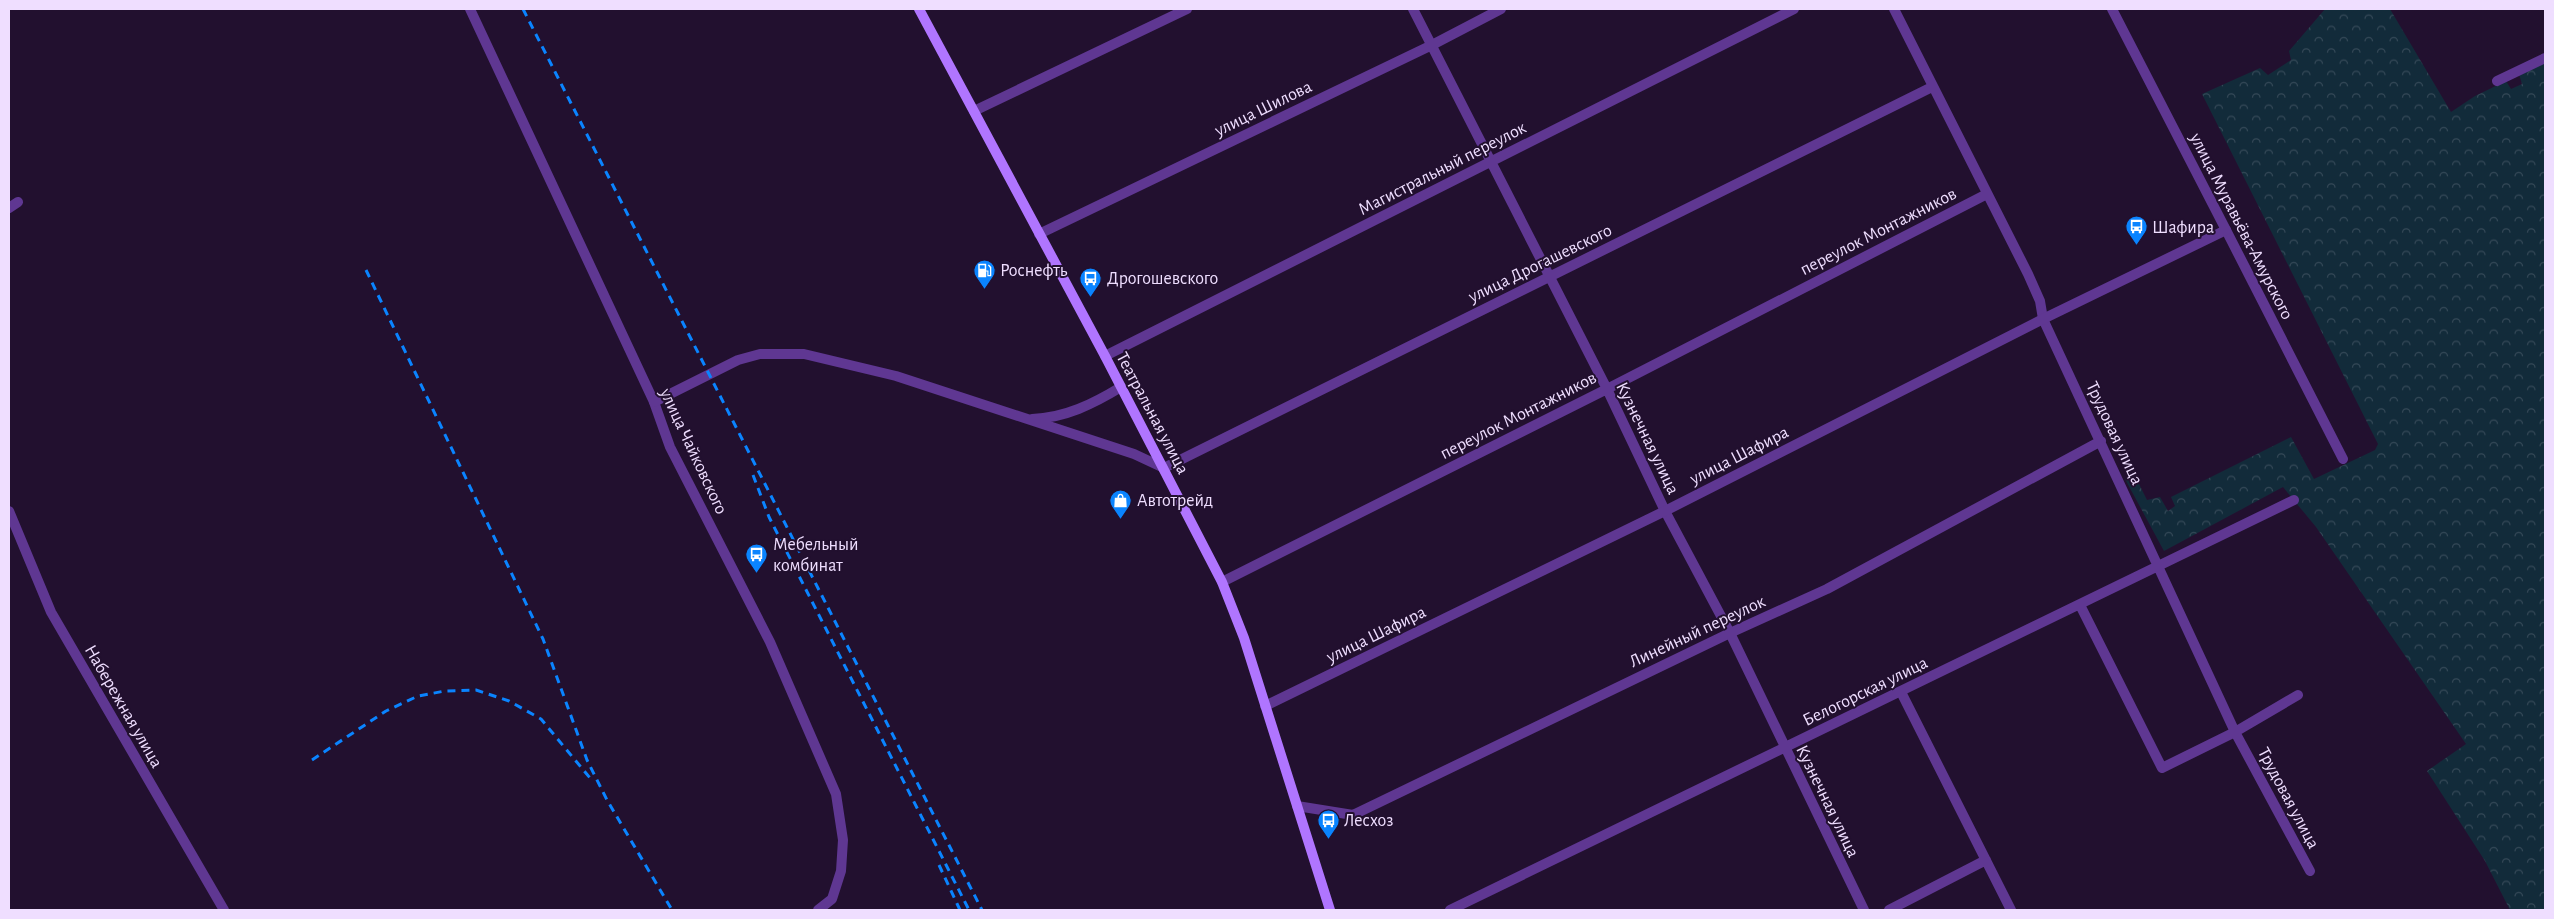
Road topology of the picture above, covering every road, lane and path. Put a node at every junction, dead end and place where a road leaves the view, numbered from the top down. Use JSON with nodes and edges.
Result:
{"nodes":[{"id":1,"x":470,"y":9,"type":"edge"},
{"id":2,"x":919,"y":9,"type":"edge"},
{"id":3,"x":1187,"y":9,"type":"edge"},
{"id":4,"x":1413,"y":9,"type":"edge"},
{"id":5,"x":1501,"y":9,"type":"edge"},
{"id":6,"x":1794,"y":9,"type":"edge"},
{"id":7,"x":1894,"y":9,"type":"edge"},
{"id":8,"x":2112,"y":9,"type":"edge"},
{"id":9,"x":1432,"y":44,"type":"junction"},
{"id":10,"x":2545,"y":58,"type":"edge"},
{"id":11,"x":2496,"y":81,"type":"dead end"},
{"id":12,"x":1932,"y":87,"type":"junction"},
{"id":13,"x":974,"y":112,"type":"junction"},
{"id":14,"x":1492,"y":160,"type":"junction"},
{"id":15,"x":1987,"y":194,"type":"junction"},
{"id":16,"x":2226,"y":230,"type":"junction"},
{"id":17,"x":1039,"y":234,"type":"junction"},
{"id":18,"x":1549,"y":277,"type":"junction"},
{"id":19,"x":2043,"y":319,"type":"junction"},
{"id":20,"x":1105,"y":356,"type":"junction"},
{"id":21,"x":1121,"y":387,"type":"junction"},
{"id":22,"x":1607,"y":389,"type":"junction"},
{"id":23,"x":654,"y":402,"type":"junction"},
{"id":24,"x":1027,"y":419,"type":"junction"},
{"id":25,"x":2102,"y":441,"type":"junction"},
{"id":26,"x":2343,"y":459,"type":"dead end"},
{"id":27,"x":1164,"y":468,"type":"junction"},
{"id":28,"x":2294,"y":500,"type":"dead end"},
{"id":29,"x":9,"y":511,"type":"edge"},
{"id":30,"x":1665,"y":511,"type":"junction"},
{"id":31,"x":2159,"y":567,"type":"junction"},
{"id":32,"x":1222,"y":582,"type":"junction"},
{"id":33,"x":2080,"y":605,"type":"junction"},
{"id":34,"x":1730,"y":633,"type":"junction"},
{"id":35,"x":1901,"y":692,"type":"junction"},
{"id":36,"x":2298,"y":695,"type":"dead end"},
{"id":37,"x":1265,"y":706,"type":"junction"},
{"id":38,"x":2235,"y":732,"type":"junction"},
{"id":39,"x":1784,"y":749,"type":"junction"},
{"id":40,"x":1297,"y":806,"type":"junction"},
{"id":41,"x":1986,"y":860,"type":"junction"},
{"id":42,"x":2310,"y":871,"type":"dead end"},
{"id":43,"x":224,"y":910,"type":"edge"},
{"id":44,"x":818,"y":910,"type":"edge"},
{"id":45,"x":1330,"y":910,"type":"edge"},
{"id":46,"x":1450,"y":910,"type":"edge"},
{"id":47,"x":1864,"y":910,"type":"edge"},
{"id":48,"x":1889,"y":910,"type":"edge"},
{"id":49,"x":2012,"y":910,"type":"edge"}],
"edges":[{"from":1,"to":23,"type":"street","name":"улица Чайковского"},
{"from":2,"to":13,"type":"main road","name":"Театральная улица"},
{"from":3,"to":13,"type":"street"},
{"from":4,"to":9,"type":"street","name":"Кузнечная улица"},
{"from":5,"to":9,"type":"street","name":"улица Шилова"},
{"from":6,"to":14,"type":"street","name":"Магистральный переулок"},
{"from":7,"to":12,"type":"street","name":"Трудовая улица"},
{"from":8,"to":16,"type":"street","name":"улица Муравьёва-Амурского"},
{"from":9,"to":14,"type":"street","name":"Кузнечная улица"},
{"from":9,"to":17,"type":"street","name":"улица Шилова"},
{"from":10,"to":11,"type":"street"},
{"from":12,"to":15,"type":"street","name":"Трудовая улица"},
{"from":12,"to":18,"type":"street","name":"улица Дрогашевского"},
{"from":13,"to":17,"type":"main road","name":"Театральная улица"},
{"from":14,"to":18,"type":"street","name":"Кузнечная улица"},
{"from":14,"to":20,"type":"street","name":"Магистральный переулок"},
{"from":15,"to":19,"type":"street","name":"Трудовая улица"},
{"from":15,"to":22,"type":"street","name":"переулок Монтажников"},
{"from":16,"to":19,"type":"street","name":"улица Шафира"},
{"from":16,"to":26,"type":"street","name":"улица Муравьёва-Амурского"},
{"from":17,"to":20,"type":"main road","name":"Театральная улица"},
{"from":18,"to":22,"type":"street","name":"Кузнечная улица"},
{"from":18,"to":27,"type":"street","name":"улица Дрогашевского"},
{"from":19,"to":25,"type":"street","name":"Трудовая улица"},
{"from":19,"to":30,"type":"street","name":"улица Шафира"},
{"from":20,"to":21,"type":"main road","name":"Театральная улица"},
{"from":21,"to":24,"type":"street"},
{"from":21,"to":27,"type":"main road","name":"Театральная улица"},
{"from":22,"to":30,"type":"street","name":"Кузнечная улица"},
{"from":22,"to":32,"type":"street","name":"переулок Монтажников"},
{"from":23,"to":24,"type":"street"},
{"from":23,"to":44,"type":"street","name":"улица Чайковского"},
{"from":24,"to":27,"type":"street"},
{"from":25,"to":31,"type":"street","name":"Трудовая улица"},
{"from":25,"to":34,"type":"street","name":"Линейный переулок"},
{"from":27,"to":32,"type":"main road","name":"Театральная улица"},
{"from":28,"to":31,"type":"street","name":"Белогорская улица"},
{"from":29,"to":43,"type":"street","name":"Набережная улица"},
{"from":30,"to":34,"type":"street","name":"Кузнечная улица"},
{"from":30,"to":37,"type":"street","name":"улица Шафира"},
{"from":31,"to":33,"type":"street","name":"Белогорская улица"},
{"from":31,"to":38,"type":"street","name":"Трудовая улица"},
{"from":32,"to":37,"type":"main road","name":"Театральная улица"},
{"from":33,"to":35,"type":"street","name":"Белогорская улица"},
{"from":33,"to":38,"type":"street"},
{"from":34,"to":39,"type":"street","name":"Кузнечная улица"},
{"from":34,"to":40,"type":"street","name":"Линейный переулок"},
{"from":35,"to":39,"type":"street","name":"Белогорская улица"},
{"from":35,"to":41,"type":"street"},
{"from":36,"to":38,"type":"street"},
{"from":37,"to":40,"type":"main road","name":"Театральная улица"},
{"from":38,"to":42,"type":"street","name":"Трудовая улица"},
{"from":39,"to":46,"type":"street","name":"Белогорская улица"},
{"from":39,"to":47,"type":"street","name":"Кузнечная улица"},
{"from":40,"to":45,"type":"main road","name":"Театральная улица"},
{"from":41,"to":48,"type":"street"},
{"from":41,"to":49,"type":"street"}]}
